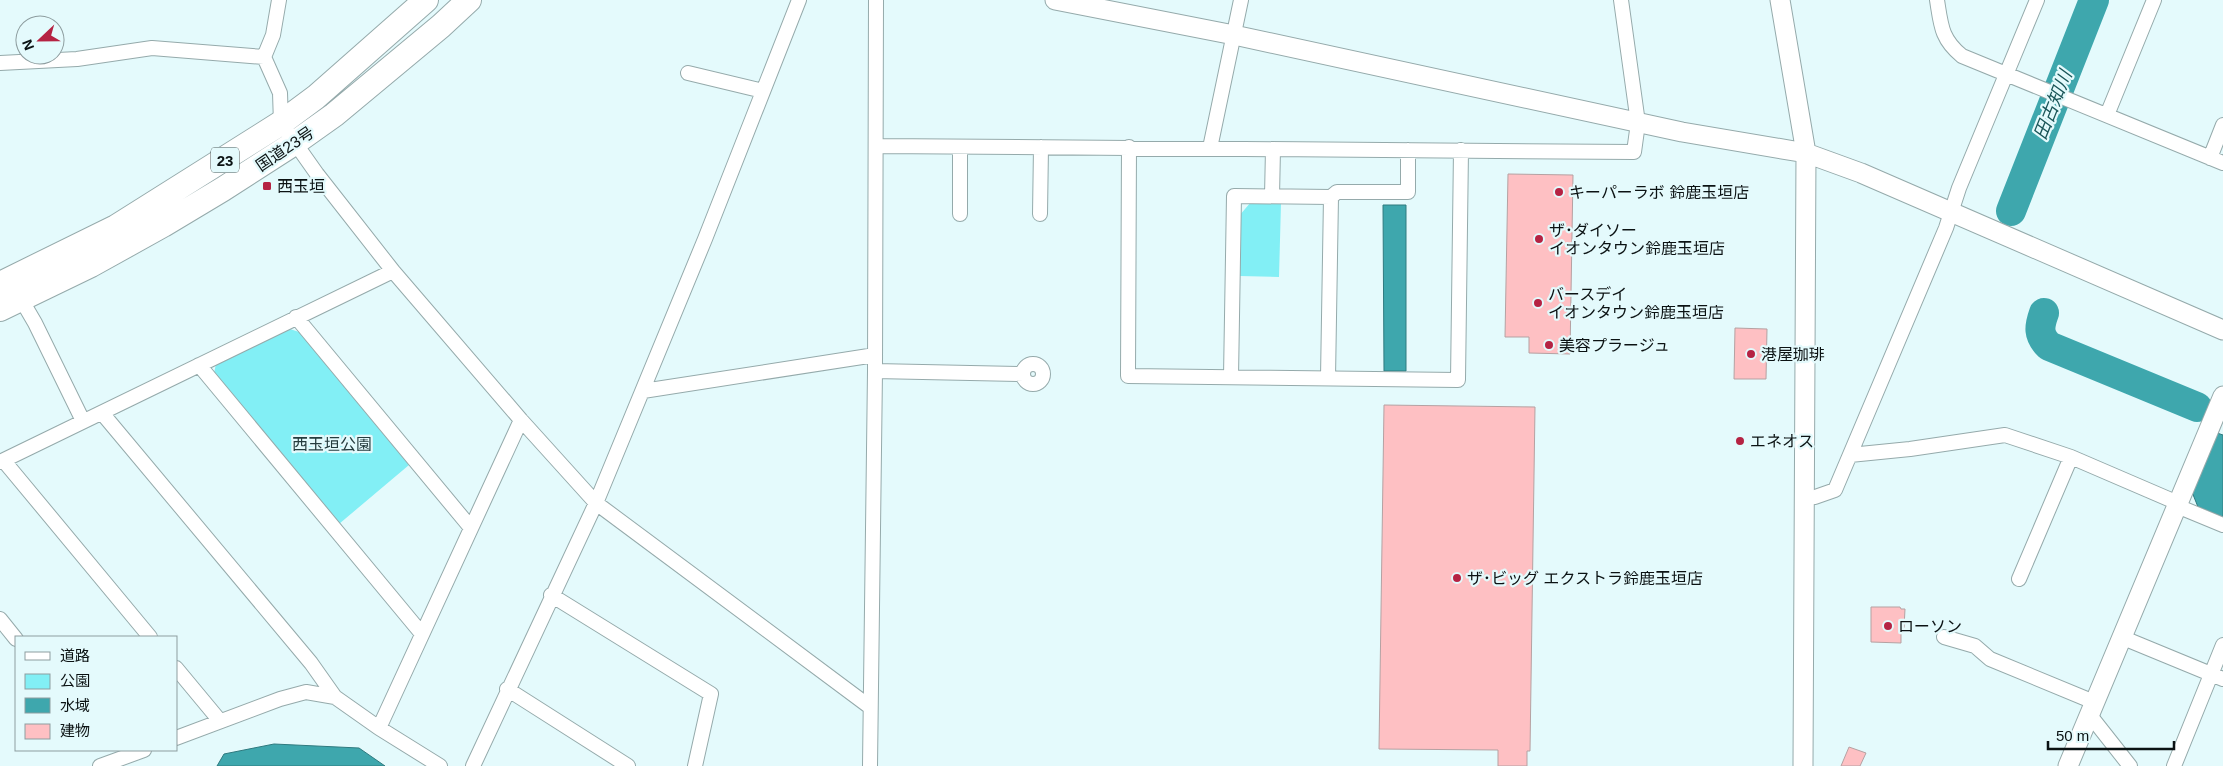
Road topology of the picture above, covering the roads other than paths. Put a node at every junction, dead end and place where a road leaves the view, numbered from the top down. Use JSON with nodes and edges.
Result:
{"nodes":[{"id":1,"x":279,"y":0,"type":"edge"},
{"id":2,"x":426,"y":0,"type":"edge"},
{"id":3,"x":469,"y":0,"type":"edge"},
{"id":4,"x":799,"y":0,"type":"edge"},
{"id":5,"x":876,"y":0,"type":"edge"},
{"id":6,"x":1054,"y":0,"type":"edge"},
{"id":7,"x":1241,"y":0,"type":"edge"},
{"id":8,"x":1621,"y":0,"type":"edge"},
{"id":9,"x":1780,"y":0,"type":"edge"},
{"id":10,"x":1937,"y":0,"type":"edge"},
{"id":11,"x":2037,"y":0,"type":"edge"},
{"id":12,"x":2154,"y":0,"type":"edge"},
{"id":13,"x":1234,"y":35,"type":"junction"},
{"id":14,"x":264,"y":57,"type":"junction"},
{"id":15,"x":0,"y":63,"type":"edge"},
{"id":16,"x":688,"y":73,"type":"dead end"},
{"id":17,"x":2007,"y":75,"type":"junction"},
{"id":18,"x":763,"y":91,"type":"junction"},
{"id":19,"x":2107,"y":115,"type":"junction"},
{"id":20,"x":281,"y":123,"type":"junction"},
{"id":21,"x":1638,"y":123,"type":"junction"},
{"id":22,"x":2223,"y":125,"type":"edge"},
{"id":23,"x":296,"y":142,"type":"junction"},
{"id":24,"x":876,"y":146,"type":"junction"},
{"id":25,"x":960,"y":147,"type":"junction"},
{"id":26,"x":1041,"y":147,"type":"junction"},
{"id":27,"x":1130,"y":147,"type":"junction"},
{"id":28,"x":1210,"y":148,"type":"junction"},
{"id":29,"x":1273,"y":149,"type":"junction"},
{"id":30,"x":1408,"y":150,"type":"junction"},
{"id":31,"x":1461,"y":150,"type":"junction"},
{"id":32,"x":1806,"y":153,"type":"junction"},
{"id":33,"x":2210,"y":158,"type":"junction"},
{"id":34,"x":2223,"y":163,"type":"edge"},
{"id":35,"x":1272,"y":196,"type":"junction"},
{"id":36,"x":1331,"y":197,"type":"junction"},
{"id":37,"x":1952,"y":213,"type":"junction"},
{"id":38,"x":960,"y":214,"type":"dead end"},
{"id":39,"x":1040,"y":214,"type":"dead end"},
{"id":40,"x":393,"y":271,"type":"junction"},
{"id":41,"x":0,"y":284,"type":"edge"},
{"id":42,"x":10,"y":304,"type":"edge"},
{"id":43,"x":296,"y":318,"type":"junction"},
{"id":44,"x":2223,"y":330,"type":"edge"},
{"id":45,"x":875,"y":355,"type":"junction"},
{"id":46,"x":199,"y":365,"type":"junction"},
{"id":47,"x":875,"y":371,"type":"junction"},
{"id":48,"x":1023,"y":374,"type":"dead end"},
{"id":49,"x":1231,"y":377,"type":"junction"},
{"id":50,"x":1328,"y":378,"type":"junction"},
{"id":51,"x":643,"y":391,"type":"junction"},
{"id":52,"x":2223,"y":396,"type":"edge"},
{"id":53,"x":102,"y":413,"type":"junction"},
{"id":54,"x":520,"y":420,"type":"junction"},
{"id":55,"x":83,"y":421,"type":"junction"},
{"id":56,"x":1850,"y":455,"type":"junction"},
{"id":57,"x":2071,"y":457,"type":"junction"},
{"id":58,"x":2,"y":462,"type":"edge"},
{"id":59,"x":1804,"y":498,"type":"junction"},
{"id":60,"x":596,"y":503,"type":"junction"},
{"id":61,"x":2178,"y":504,"type":"junction"},
{"id":62,"x":2223,"y":525,"type":"edge"},
{"id":63,"x":471,"y":528,"type":"junction"},
{"id":64,"x":2019,"y":579,"type":"dead end"},
{"id":65,"x":551,"y":595,"type":"junction"},
{"id":66,"x":0,"y":619,"type":"edge"},
{"id":67,"x":422,"y":634,"type":"junction"},
{"id":68,"x":149,"y":636,"type":"edge"},
{"id":69,"x":1944,"y":637,"type":"dead end"},
{"id":70,"x":2121,"y":637,"type":"junction"},
{"id":71,"x":15,"y":638,"type":"edge"},
{"id":72,"x":2223,"y":645,"type":"edge"},
{"id":73,"x":178,"y":670,"type":"edge"},
{"id":74,"x":2217,"y":676,"type":"edge"},
{"id":75,"x":507,"y":689,"type":"junction"},
{"id":76,"x":335,"y":697,"type":"junction"},
{"id":77,"x":870,"y":707,"type":"junction"},
{"id":78,"x":2092,"y":708,"type":"junction"},
{"id":79,"x":220,"y":721,"type":"junction"},
{"id":80,"x":379,"y":728,"type":"junction"},
{"id":81,"x":178,"y":737,"type":"edge"},
{"id":82,"x":138,"y":751,"type":"edge"},
{"id":83,"x":112,"y":755,"type":"edge"},
{"id":84,"x":100,"y":766,"type":"edge"},
{"id":85,"x":440,"y":766,"type":"edge"},
{"id":86,"x":473,"y":766,"type":"edge"},
{"id":87,"x":628,"y":766,"type":"edge"},
{"id":88,"x":695,"y":766,"type":"edge"},
{"id":89,"x":870,"y":766,"type":"edge"},
{"id":90,"x":1803,"y":766,"type":"edge"},
{"id":91,"x":2068,"y":766,"type":"edge"},
{"id":92,"x":2130,"y":766,"type":"edge"},
{"id":93,"x":2174,"y":766,"type":"edge"}],
"edges":[{"from":1,"to":14,"type":"street"},
{"from":2,"to":20,"type":"highway","name":"国道23号","number":"23"},
{"from":3,"to":23,"type":"highway","name":"国道23号","number":"23"},
{"from":4,"to":18,"type":"street"},
{"from":5,"to":24,"type":"street"},
{"from":6,"to":13,"type":"street"},
{"from":7,"to":13,"type":"street"},
{"from":8,"to":21,"type":"street"},
{"from":9,"to":32,"type":"street"},
{"from":10,"to":17,"type":"street"},
{"from":11,"to":17,"type":"street"},
{"from":12,"to":19,"type":"street"},
{"from":13,"to":21,"type":"street"},
{"from":13,"to":28,"type":"street"},
{"from":14,"to":15,"type":"street"},
{"from":14,"to":20,"type":"street"},
{"from":16,"to":18,"type":"street"},
{"from":17,"to":19,"type":"street"},
{"from":17,"to":37,"type":"street"},
{"from":18,"to":51,"type":"street"},
{"from":19,"to":33,"type":"street"},
{"from":20,"to":23,"type":"street"},
{"from":20,"to":41,"type":"highway","name":"国道23号","number":"23"},
{"from":21,"to":31,"type":"street"},
{"from":21,"to":32,"type":"street"},
{"from":22,"to":33,"type":"street"},
{"from":23,"to":40,"type":"street"},
{"from":23,"to":42,"type":"highway","name":"国道23号","number":"23"},
{"from":24,"to":25,"type":"street"},
{"from":24,"to":45,"type":"street"},
{"from":25,"to":26,"type":"street"},
{"from":25,"to":38,"type":"street"},
{"from":26,"to":27,"type":"street"},
{"from":26,"to":39,"type":"street"},
{"from":27,"to":28,"type":"street"},
{"from":27,"to":49,"type":"street"},
{"from":28,"to":29,"type":"street"},
{"from":29,"to":30,"type":"street"},
{"from":29,"to":35,"type":"street"},
{"from":30,"to":31,"type":"street"},
{"from":30,"to":36,"type":"street"},
{"from":31,"to":50,"type":"street"},
{"from":32,"to":37,"type":"street"},
{"from":32,"to":59,"type":"street"},
{"from":33,"to":34,"type":"street"},
{"from":35,"to":36,"type":"street"},
{"from":35,"to":49,"type":"street"},
{"from":36,"to":50,"type":"street"},
{"from":37,"to":44,"type":"street"},
{"from":37,"to":56,"type":"street"},
{"from":40,"to":43,"type":"street"},
{"from":40,"to":54,"type":"street"},
{"from":42,"to":55,"type":"street"},
{"from":43,"to":46,"type":"street"},
{"from":43,"to":63,"type":"street"},
{"from":45,"to":47,"type":"street"},
{"from":45,"to":51,"type":"street"},
{"from":46,"to":53,"type":"street"},
{"from":46,"to":67,"type":"street"},
{"from":47,"to":48,"type":"street"},
{"from":47,"to":77,"type":"street"},
{"from":49,"to":50,"type":"street"},
{"from":51,"to":60,"type":"street"},
{"from":52,"to":61,"type":"street"},
{"from":53,"to":55,"type":"street"},
{"from":53,"to":76,"type":"street"},
{"from":54,"to":60,"type":"street"},
{"from":54,"to":63,"type":"street"},
{"from":55,"to":58,"type":"street"},
{"from":56,"to":57,"type":"street"},
{"from":56,"to":59,"type":"street"},
{"from":57,"to":61,"type":"street"},
{"from":57,"to":64,"type":"street"},
{"from":58,"to":68,"type":"street"},
{"from":59,"to":90,"type":"street"},
{"from":60,"to":65,"type":"street"},
{"from":60,"to":77,"type":"street"},
{"from":61,"to":62,"type":"street"},
{"from":61,"to":70,"type":"street"},
{"from":63,"to":67,"type":"street"},
{"from":65,"to":75,"type":"street"},
{"from":65,"to":88,"type":"street"},
{"from":66,"to":71,"type":"street"},
{"from":67,"to":80,"type":"street"},
{"from":69,"to":78,"type":"street"},
{"from":70,"to":74,"type":"street"},
{"from":70,"to":78,"type":"street"},
{"from":72,"to":74,"type":"street"},
{"from":73,"to":79,"type":"street"},
{"from":74,"to":93,"type":"street"},
{"from":75,"to":86,"type":"street"},
{"from":75,"to":87,"type":"street"},
{"from":76,"to":79,"type":"street"},
{"from":76,"to":80,"type":"street"},
{"from":77,"to":89,"type":"street"},
{"from":78,"to":91,"type":"street"},
{"from":78,"to":92,"type":"street"},
{"from":79,"to":81,"type":"street"},
{"from":80,"to":85,"type":"street"},
{"from":82,"to":83,"type":"street"},
{"from":83,"to":84,"type":"street"}]}
